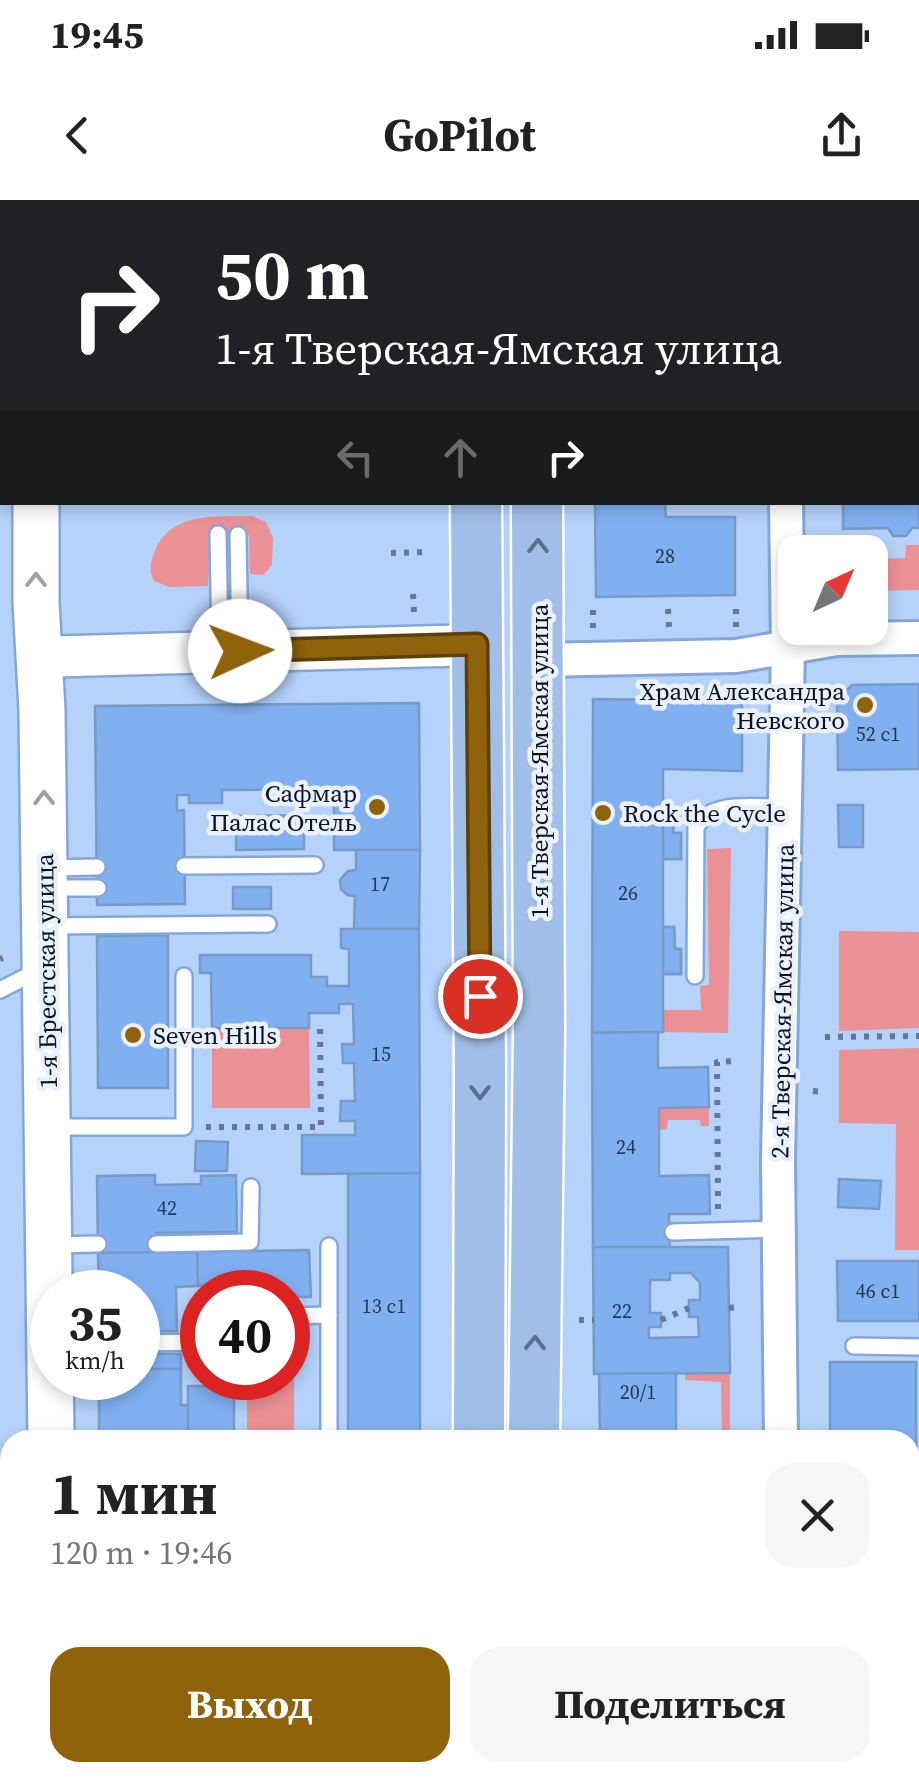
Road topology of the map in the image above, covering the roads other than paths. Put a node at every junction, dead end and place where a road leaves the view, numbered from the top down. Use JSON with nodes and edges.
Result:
{"nodes":[{"id":1,"x":36,"y":505,"type":"edge"},
{"id":2,"x":476,"y":505,"type":"edge"},
{"id":3,"x":538,"y":505,"type":"edge"},
{"id":4,"x":786,"y":505,"type":"edge"},
{"id":5,"x":218,"y":534,"type":"dead end"},
{"id":6,"x":238,"y":535,"type":"dead end"},
{"id":7,"x":919,"y":638,"type":"edge"},
{"id":8,"x":477,"y":644,"type":"junction"},
{"id":9,"x":788,"y":647,"type":"junction"},
{"id":10,"x":230,"y":652,"type":"junction"},
{"id":11,"x":19,"y":658,"type":"edge"},
{"id":12,"x":539,"y":660,"type":"junction"},
{"id":13,"x":785,"y":808,"type":"junction"},
{"id":14,"x":316,"y":865,"type":"dead end"},
{"id":15,"x":184,"y":866,"type":"dead end"},
{"id":16,"x":97,"y":867,"type":"dead end"},
{"id":17,"x":98,"y":888,"type":"dead end"},
{"id":18,"x":268,"y":924,"type":"dead end"},
{"id":19,"x":31,"y":928,"type":"edge"},
{"id":20,"x":184,"y":976,"type":"dead end"},
{"id":21,"x":695,"y":976,"type":"dead end"},
{"id":22,"x":0,"y":990,"type":"edge"},
{"id":23,"x":48,"y":1128,"type":"junction"},
{"id":24,"x":250,"y":1187,"type":"dead end"},
{"id":25,"x":779,"y":1228,"type":"junction"},
{"id":26,"x":673,"y":1232,"type":"dead end"},
{"id":27,"x":98,"y":1244,"type":"dead end"},
{"id":28,"x":156,"y":1244,"type":"dead end"},
{"id":29,"x":49,"y":1245,"type":"junction"},
{"id":30,"x":328,"y":1246,"type":"dead end"},
{"id":31,"x":50,"y":1270,"type":"edge"},
{"id":32,"x":310,"y":1316,"type":"edge"},
{"id":33,"x":329,"y":1316,"type":"junction"},
{"id":34,"x":854,"y":1346,"type":"dead end"},
{"id":35,"x":919,"y":1347,"type":"edge"},
{"id":36,"x":51,"y":1400,"type":"edge"},
{"id":37,"x":51,"y":1430,"type":"edge"},
{"id":38,"x":329,"y":1430,"type":"edge"},
{"id":39,"x":479,"y":1430,"type":"edge"},
{"id":40,"x":534,"y":1430,"type":"edge"},
{"id":41,"x":781,"y":1430,"type":"edge"}],
"edges":[{"from":11,"to":1,"type":"main road","name":"1-я Брестская улица","one_way":true},
{"from":2,"to":8,"type":"main road"},
{"from":12,"to":3,"type":"main road","name":"1-я Тверская-Ямская улица","one_way":true},
{"from":4,"to":9,"type":"street","name":"2-я Тверская-Ямская улица"},
{"from":5,"to":10,"type":"lane"},
{"from":6,"to":10,"type":"lane"},
{"from":7,"to":9,"type":"street"},
{"from":8,"to":10,"type":"street"},
{"from":8,"to":39,"type":"main road","one_way":true},
{"from":9,"to":12,"type":"street"},
{"from":9,"to":13,"type":"street","name":"2-я Тверская-Ямская улица"},
{"from":10,"to":11,"type":"street"},
{"from":19,"to":11,"type":"main road","name":"1-я Брестская улица","one_way":true},
{"from":40,"to":12,"type":"main road","name":"1-я Тверская-Ямская улица","one_way":true},
{"from":13,"to":21,"type":"lane"},
{"from":13,"to":25,"type":"street","name":"2-я Тверская-Ямская улица"},
{"from":14,"to":15,"type":"lane"},
{"from":16,"to":19,"type":"lane"},
{"from":17,"to":19,"type":"lane"},
{"from":18,"to":19,"type":"lane"},
{"from":19,"to":22,"type":"lane"},
{"from":19,"to":23,"type":"main road","name":"1-я Брестская улица"},
{"from":20,"to":23,"type":"lane"},
{"from":23,"to":29,"type":"main road","name":"1-я Брестская улица"},
{"from":24,"to":28,"type":"lane"},
{"from":25,"to":26,"type":"lane"},
{"from":25,"to":41,"type":"street","name":"2-я Тверская-Ямская улица"},
{"from":27,"to":29,"type":"lane"},
{"from":29,"to":31,"type":"main road","name":"1-я Брестская улица"},
{"from":30,"to":33,"type":"lane"},
{"from":32,"to":33,"type":"lane"},
{"from":33,"to":38,"type":"lane"},
{"from":34,"to":35,"type":"lane"},
{"from":36,"to":37,"type":"main road","name":"1-я Брестская улица"}]}
